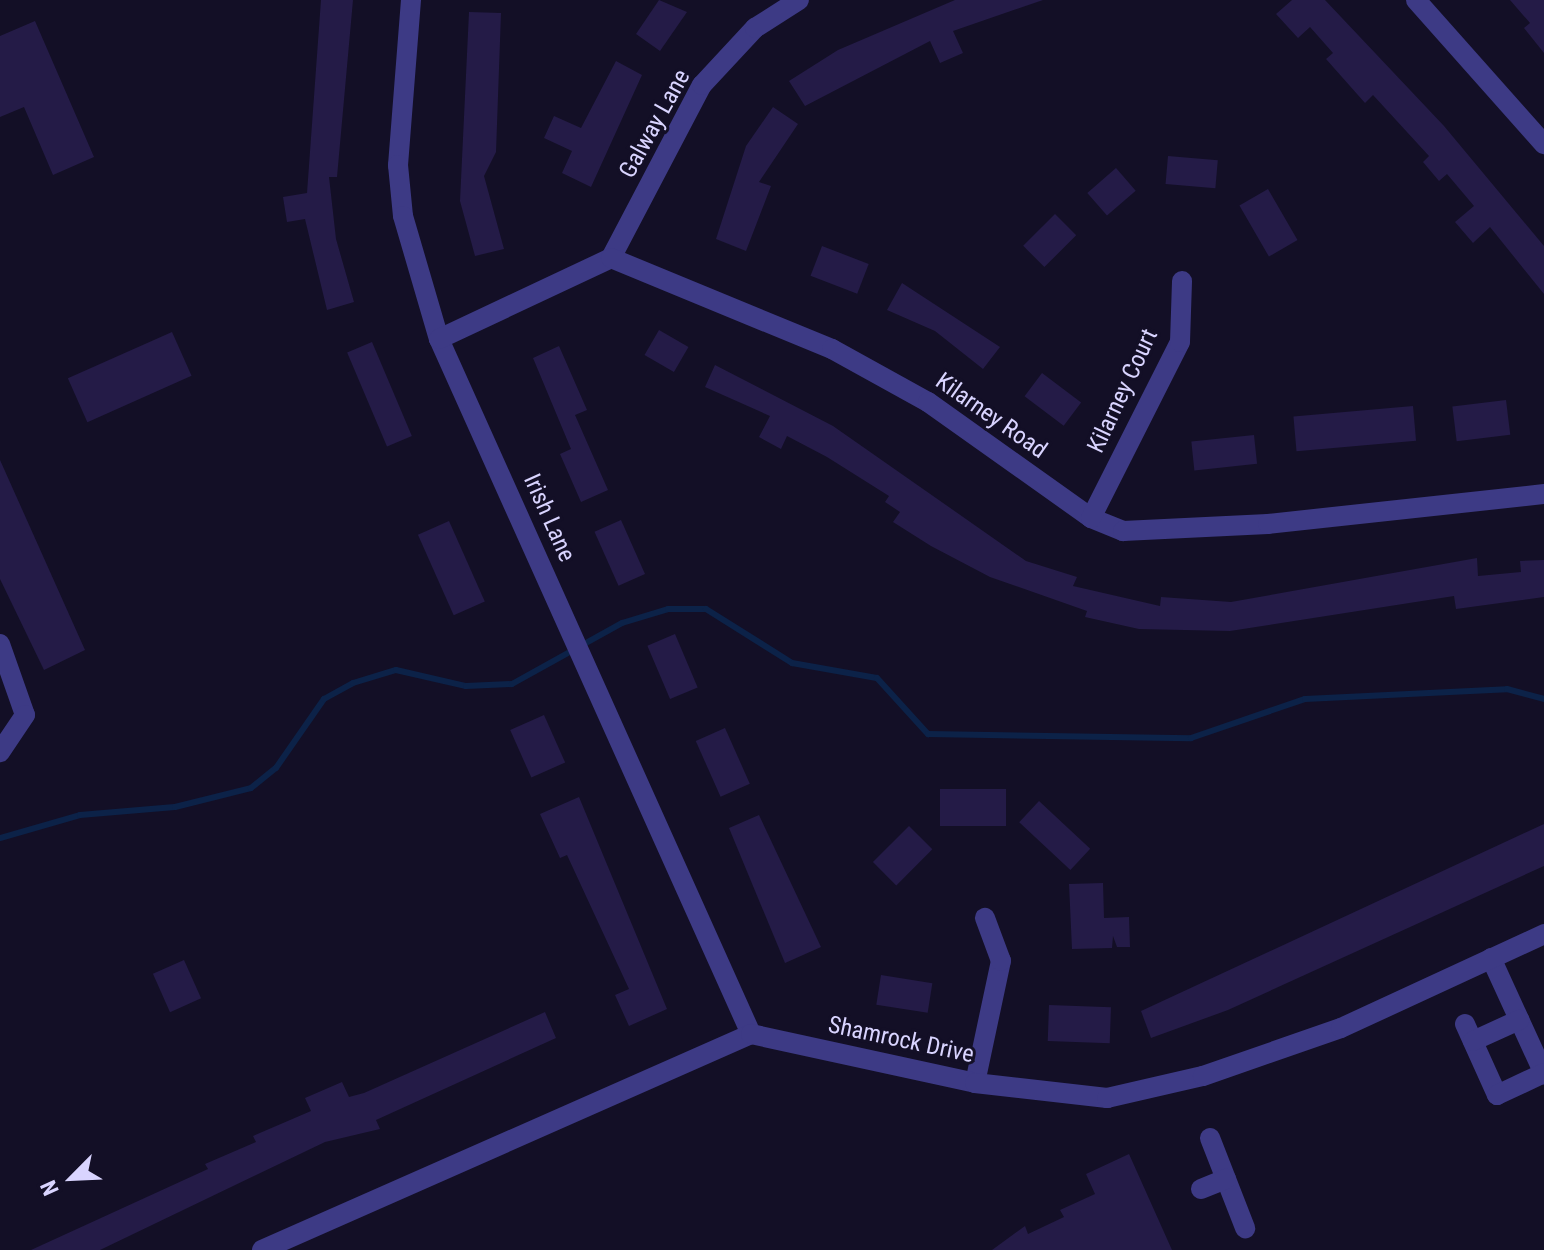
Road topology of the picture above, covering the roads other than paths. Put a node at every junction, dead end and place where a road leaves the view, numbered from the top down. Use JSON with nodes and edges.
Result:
{"nodes":[{"id":1,"x":411,"y":0,"type":"edge"},
{"id":2,"x":799,"y":0,"type":"edge"},
{"id":3,"x":1416,"y":0,"type":"edge"},
{"id":4,"x":1544,"y":144,"type":"edge"},
{"id":5,"x":611,"y":258,"type":"junction"},
{"id":6,"x":1182,"y":281,"type":"dead end"},
{"id":7,"x":439,"y":339,"type":"junction"},
{"id":8,"x":1544,"y":494,"type":"edge"},
{"id":9,"x":1091,"y":518,"type":"junction"},
{"id":10,"x":0,"y":644,"type":"edge"},
{"id":11,"x":0,"y":752,"type":"edge"},
{"id":12,"x":985,"y":918,"type":"dead end"},
{"id":13,"x":1544,"y":934,"type":"edge"},
{"id":14,"x":1491,"y":958,"type":"junction"},
{"id":15,"x":1519,"y":1020,"type":"junction"},
{"id":16,"x":751,"y":1034,"type":"junction"},
{"id":17,"x":1544,"y":1074,"type":"edge"},
{"id":18,"x":975,"y":1083,"type":"junction"},
{"id":19,"x":1210,"y":1138,"type":"dead end"},
{"id":20,"x":1226,"y":1179,"type":"junction"},
{"id":21,"x":1201,"y":1189,"type":"dead end"},
{"id":22,"x":1245,"y":1228,"type":"dead end"},
{"id":23,"x":262,"y":1250,"type":"edge"}],
"edges":[{"from":1,"to":7,"type":"street","name":"Irish Lane"},
{"from":2,"to":5,"type":"street","name":"Galway Lane"},
{"from":3,"to":4,"type":"street"},
{"from":5,"to":7,"type":"street"},
{"from":5,"to":9,"type":"street","name":"Kilarney Road"},
{"from":6,"to":9,"type":"street","name":"Kilarney Court"},
{"from":7,"to":16,"type":"street","name":"Irish Lane"},
{"from":8,"to":9,"type":"street","name":"Kilarney Road"},
{"from":10,"to":11,"type":"street"},
{"from":12,"to":18,"type":"street"},
{"from":13,"to":14,"type":"street","name":"Shamrock Drive"},
{"from":14,"to":15,"type":"street"},
{"from":14,"to":18,"type":"street","name":"Shamrock Drive"},
{"from":15,"to":17,"type":"street"},
{"from":15,"to":17,"type":"street"},
{"from":16,"to":18,"type":"street","name":"Shamrock Drive"},
{"from":16,"to":23,"type":"street"},
{"from":19,"to":20,"type":"street"},
{"from":20,"to":21,"type":"street"},
{"from":20,"to":22,"type":"street"}]}
